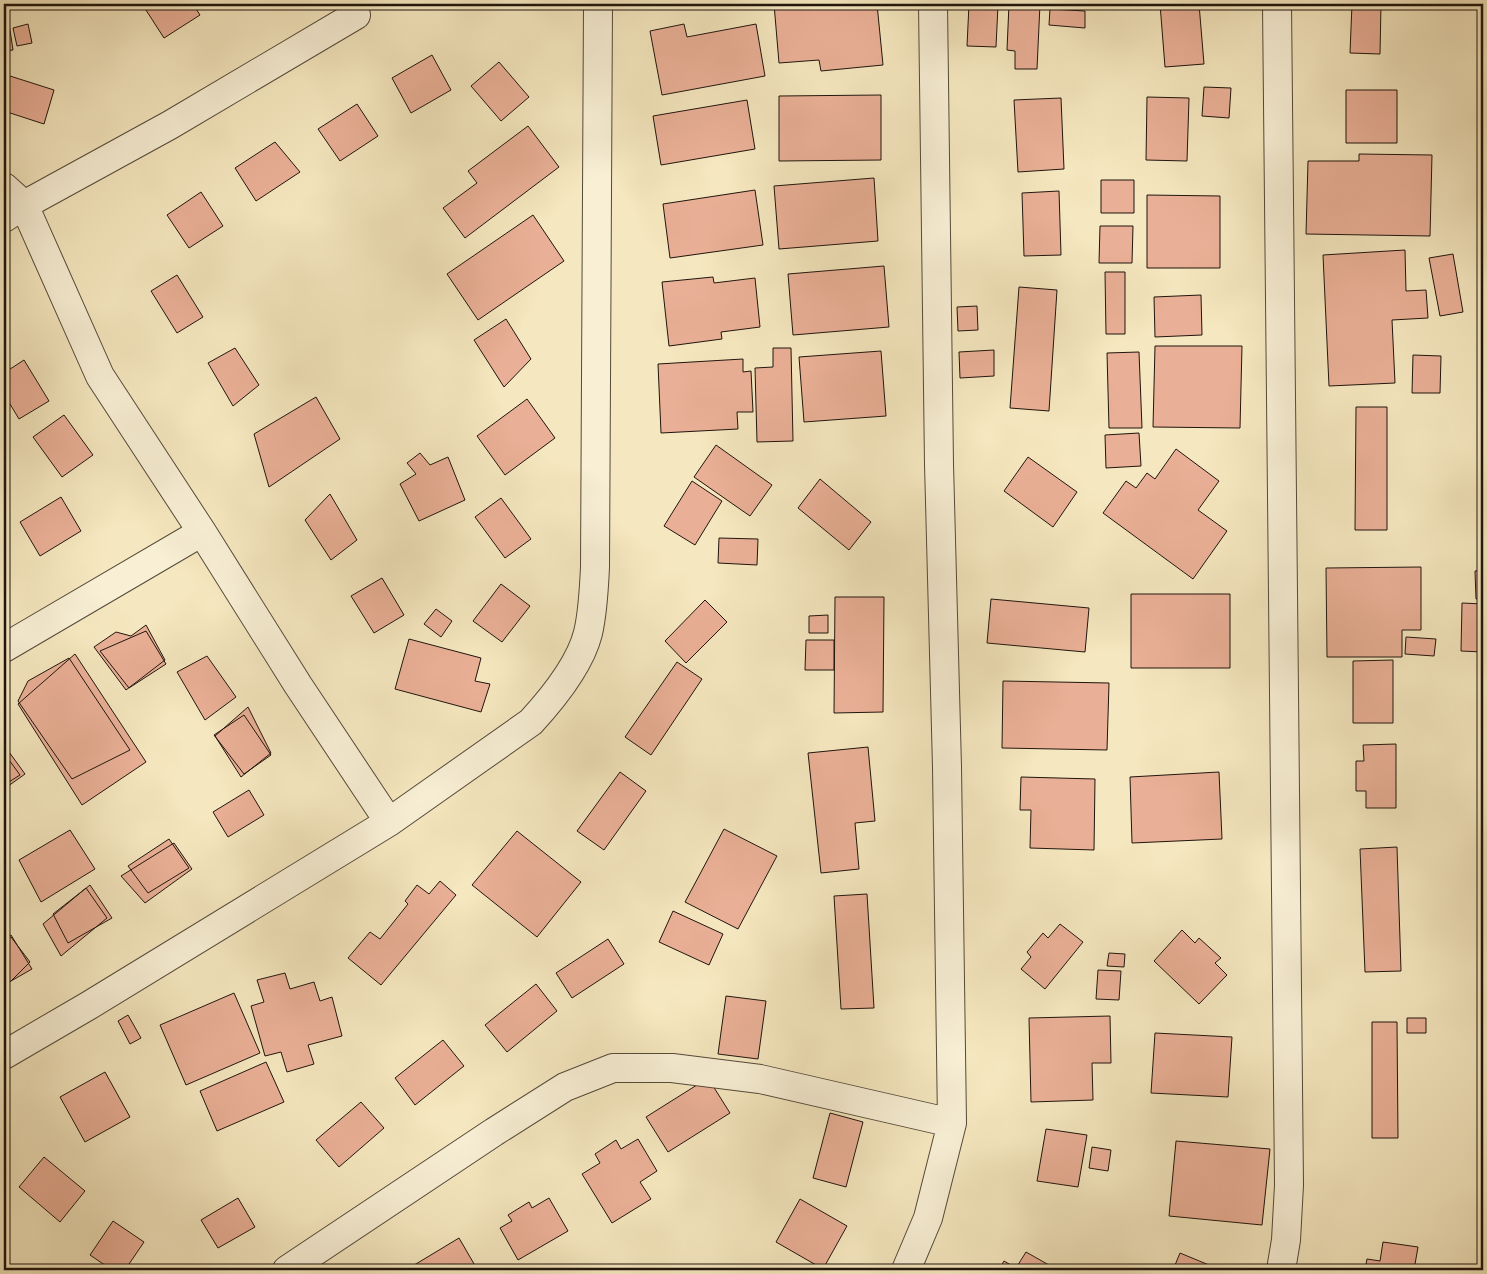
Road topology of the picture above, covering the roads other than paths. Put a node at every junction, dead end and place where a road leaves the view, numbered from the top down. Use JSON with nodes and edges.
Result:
{"nodes":[{"id":1,"x":598,"y":4,"type":"edge"},
{"id":2,"x":933,"y":4,"type":"edge"},
{"id":3,"x":1277,"y":4,"type":"edge"},
{"id":4,"x":356,"y":15,"type":"dead end"},
{"id":5,"x":4,"y":187,"type":"edge"},
{"id":6,"x":14,"y":211,"type":"edge"},
{"id":7,"x":202,"y":532,"type":"junction"},
{"id":8,"x":4,"y":648,"type":"edge"},
{"id":9,"x":389,"y":822,"type":"junction"},
{"id":10,"x":4,"y":1055,"type":"edge"},
{"id":11,"x":952,"y":1122,"type":"junction"},
{"id":12,"x":286,"y":1270,"type":"edge"},
{"id":13,"x":906,"y":1270,"type":"edge"},
{"id":14,"x":1281,"y":1270,"type":"edge"}],
"edges":[{"from":1,"to":9,"type":"street"},
{"from":2,"to":11,"type":"street"},
{"from":3,"to":14,"type":"street"},
{"from":4,"to":6,"type":"street"},
{"from":5,"to":6,"type":"street"},
{"from":6,"to":7,"type":"street"},
{"from":7,"to":8,"type":"street"},
{"from":7,"to":9,"type":"street"},
{"from":9,"to":10,"type":"street"},
{"from":11,"to":12,"type":"street"},
{"from":11,"to":13,"type":"street"}]}
